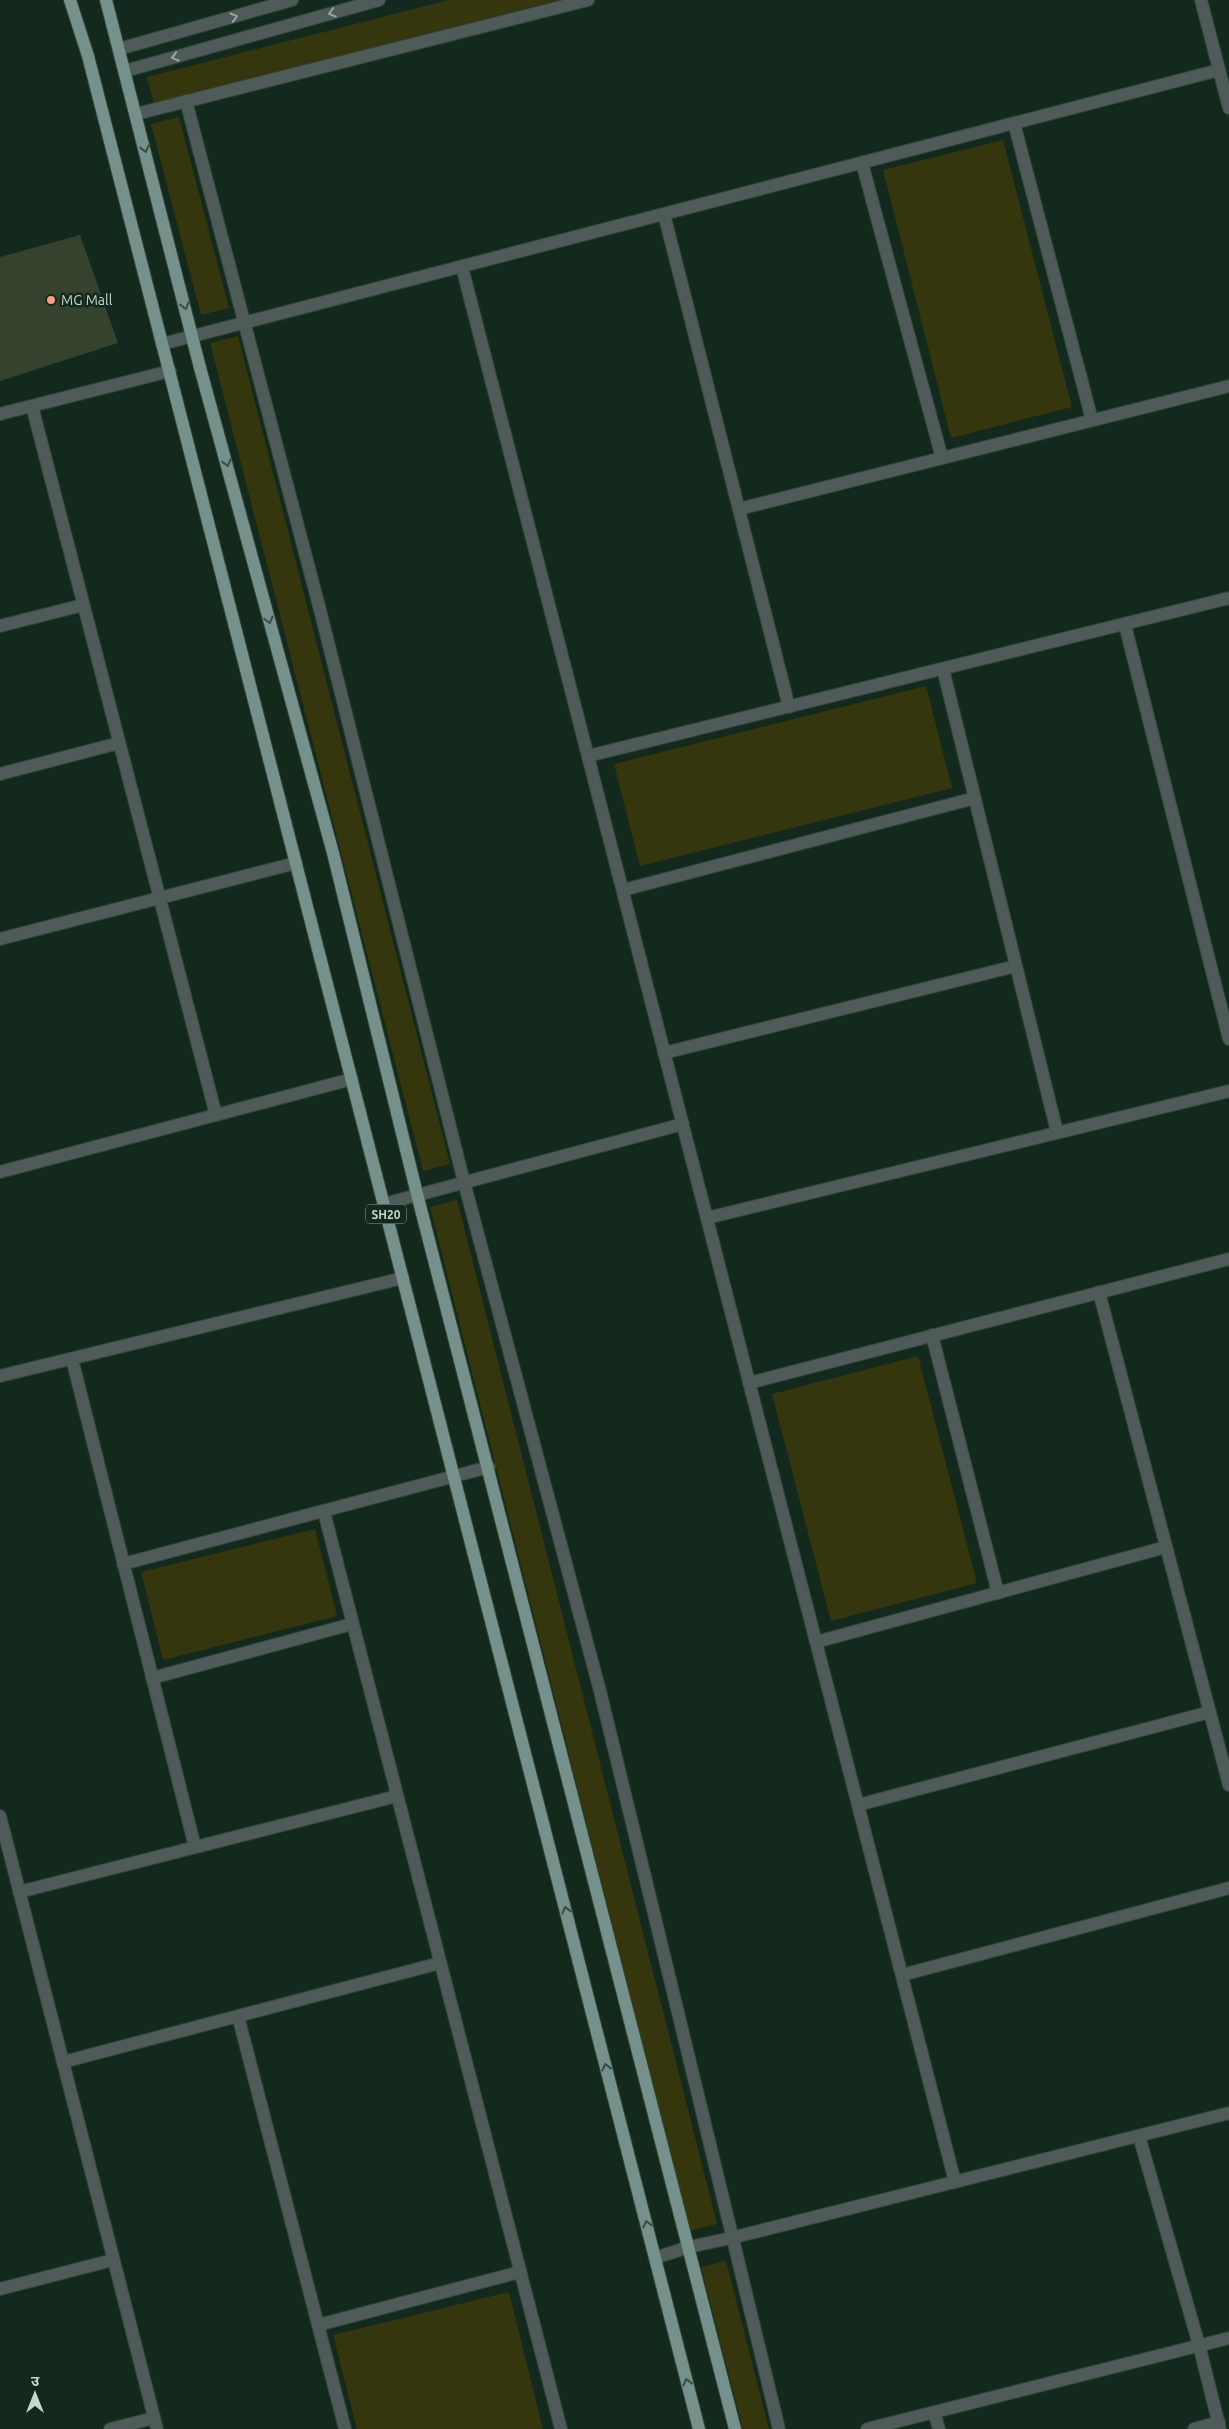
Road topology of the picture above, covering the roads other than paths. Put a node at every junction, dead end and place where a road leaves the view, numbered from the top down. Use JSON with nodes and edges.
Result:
{"nodes":[{"id":1,"x":70,"y":0,"type":"edge"},
{"id":2,"x":106,"y":0,"type":"edge"},
{"id":3,"x":292,"y":0,"type":"edge"},
{"id":4,"x":379,"y":0,"type":"edge"},
{"id":5,"x":588,"y":0,"type":"edge"},
{"id":6,"x":1201,"y":0,"type":"edge"},
{"id":7,"x":119,"y":49,"type":"junction"},
{"id":8,"x":1219,"y":70,"type":"junction"},
{"id":9,"x":125,"y":71,"type":"junction"},
{"id":10,"x":186,"y":101,"type":"junction"},
{"id":11,"x":1229,"y":108,"type":"edge"},
{"id":12,"x":136,"y":114,"type":"junction"},
{"id":13,"x":1014,"y":123,"type":"junction"},
{"id":14,"x":862,"y":163,"type":"junction"},
{"id":15,"x":664,"y":214,"type":"junction"},
{"id":16,"x":462,"y":267,"type":"junction"},
{"id":17,"x":244,"y":323,"type":"junction"},
{"id":18,"x":192,"y":336,"type":"junction"},
{"id":19,"x":162,"y":344,"type":"junction"},
{"id":20,"x":170,"y":371,"type":"junction"},
{"id":21,"x":1229,"y":386,"type":"edge"},
{"id":22,"x":32,"y":406,"type":"junction"},
{"id":23,"x":0,"y":414,"type":"edge"},
{"id":24,"x":1092,"y":420,"type":"junction"},
{"id":25,"x":942,"y":458,"type":"junction"},
{"id":26,"x":738,"y":509,"type":"junction"},
{"id":27,"x":1229,"y":598,"type":"edge"},
{"id":28,"x":83,"y":605,"type":"junction"},
{"id":29,"x":1125,"y":624,"type":"junction"},
{"id":30,"x":0,"y":626,"type":"edge"},
{"id":31,"x":943,"y":669,"type":"junction"},
{"id":32,"x":789,"y":707,"type":"junction"},
{"id":33,"x":119,"y":743,"type":"junction"},
{"id":34,"x":588,"y":756,"type":"junction"},
{"id":35,"x":0,"y":774,"type":"edge"},
{"id":36,"x":975,"y":798,"type":"junction"},
{"id":37,"x":296,"y":863,"type":"junction"},
{"id":38,"x":623,"y":890,"type":"junction"},
{"id":39,"x":159,"y":898,"type":"junction"},
{"id":40,"x":0,"y":940,"type":"edge"},
{"id":41,"x":1016,"y":966,"type":"junction"},
{"id":42,"x":1229,"y":1039,"type":"edge"},
{"id":43,"x":664,"y":1053,"type":"junction"},
{"id":44,"x":352,"y":1079,"type":"junction"},
{"id":45,"x":1229,"y":1090,"type":"edge"},
{"id":46,"x":216,"y":1115,"type":"junction"},
{"id":47,"x":683,"y":1124,"type":"junction"},
{"id":48,"x":1058,"y":1132,"type":"junction"},
{"id":49,"x":0,"y":1172,"type":"edge"},
{"id":50,"x":464,"y":1182,"type":"junction"},
{"id":51,"x":417,"y":1194,"type":"junction"},
{"id":52,"x":384,"y":1204,"type":"junction"},
{"id":53,"x":707,"y":1218,"type":"junction"},
{"id":54,"x":1229,"y":1258,"type":"edge"},
{"id":55,"x":403,"y":1278,"type":"junction"},
{"id":56,"x":1099,"y":1292,"type":"junction"},
{"id":57,"x":932,"y":1335,"type":"junction"},
{"id":58,"x":72,"y":1359,"type":"junction"},
{"id":59,"x":0,"y":1376,"type":"edge"},
{"id":60,"x":750,"y":1382,"type":"junction"},
{"id":61,"x":489,"y":1468,"type":"junction"},
{"id":62,"x":454,"y":1477,"type":"junction"},
{"id":63,"x":324,"y":1512,"type":"junction"},
{"id":64,"x":1166,"y":1547,"type":"junction"},
{"id":65,"x":123,"y":1564,"type":"junction"},
{"id":66,"x":998,"y":1593,"type":"junction"},
{"id":67,"x":352,"y":1624,"type":"junction"},
{"id":68,"x":816,"y":1642,"type":"junction"},
{"id":69,"x":152,"y":1678,"type":"junction"},
{"id":70,"x":1210,"y":1712,"type":"junction"},
{"id":71,"x":1229,"y":1785,"type":"edge"},
{"id":72,"x":397,"y":1796,"type":"junction"},
{"id":73,"x":858,"y":1806,"type":"junction"},
{"id":74,"x":0,"y":1816,"type":"edge"},
{"id":75,"x":195,"y":1847,"type":"junction"},
{"id":76,"x":1229,"y":1888,"type":"edge"},
{"id":77,"x":19,"y":1892,"type":"junction"},
{"id":78,"x":440,"y":1962,"type":"junction"},
{"id":79,"x":902,"y":1975,"type":"junction"},
{"id":80,"x":238,"y":2016,"type":"junction"},
{"id":81,"x":63,"y":2062,"type":"junction"},
{"id":82,"x":1229,"y":2113,"type":"edge"},
{"id":83,"x":1139,"y":2136,"type":"junction"},
{"id":84,"x":955,"y":2182,"type":"junction"},
{"id":85,"x":731,"y":2238,"type":"junction"},
{"id":86,"x":689,"y":2247,"type":"junction"},
{"id":87,"x":655,"y":2258,"type":"junction"},
{"id":88,"x":113,"y":2260,"type":"junction"},
{"id":89,"x":520,"y":2272,"type":"junction"},
{"id":90,"x":0,"y":2289,"type":"edge"},
{"id":91,"x":318,"y":2325,"type":"junction"},
{"id":92,"x":1229,"y":2338,"type":"edge"},
{"id":93,"x":1199,"y":2345,"type":"junction"},
{"id":94,"x":934,"y":2412,"type":"junction"},
{"id":95,"x":155,"y":2423,"type":"edge"},
{"id":96,"x":1220,"y":2426,"type":"edge"},
{"id":97,"x":110,"y":2429,"type":"edge"},
{"id":98,"x":345,"y":2429,"type":"edge"},
{"id":99,"x":561,"y":2429,"type":"edge"},
{"id":100,"x":699,"y":2429,"type":"edge"},
{"id":101,"x":735,"y":2429,"type":"edge"},
{"id":102,"x":779,"y":2429,"type":"edge"},
{"id":103,"x":867,"y":2429,"type":"edge"},
{"id":104,"x":939,"y":2429,"type":"edge"},
{"id":105,"x":1194,"y":2429,"type":"edge"}],
"edges":[{"from":1,"to":19,"type":"main road","number":"SH20"},
{"from":2,"to":7,"type":"main road","number":"SH20"},
{"from":7,"to":3,"type":"street","one_way":true},
{"from":4,"to":9,"type":"street","one_way":true},
{"from":5,"to":10,"type":"street"},
{"from":6,"to":8,"type":"street"},
{"from":7,"to":9,"type":"main road","number":"SH20"},
{"from":8,"to":11,"type":"street"},
{"from":8,"to":13,"type":"street"},
{"from":9,"to":12,"type":"main road","number":"SH20"},
{"from":10,"to":12,"type":"street"},
{"from":10,"to":17,"type":"street"},
{"from":12,"to":18,"type":"main road","number":"SH20","one_way":true},
{"from":13,"to":14,"type":"street"},
{"from":13,"to":24,"type":"street"},
{"from":14,"to":15,"type":"street"},
{"from":14,"to":25,"type":"street"},
{"from":15,"to":16,"type":"street"},
{"from":15,"to":26,"type":"street"},
{"from":16,"to":17,"type":"street"},
{"from":16,"to":34,"type":"street"},
{"from":17,"to":18,"type":"street"},
{"from":17,"to":50,"type":"street"},
{"from":18,"to":19,"type":"street"},
{"from":18,"to":51,"type":"main road","number":"SH20","one_way":true},
{"from":19,"to":20,"type":"main road","number":"SH20"},
{"from":20,"to":22,"type":"street"},
{"from":20,"to":37,"type":"main road","number":"SH20"},
{"from":21,"to":24,"type":"street"},
{"from":22,"to":23,"type":"street"},
{"from":22,"to":28,"type":"street"},
{"from":24,"to":25,"type":"street"},
{"from":25,"to":26,"type":"street"},
{"from":26,"to":32,"type":"street"},
{"from":27,"to":29,"type":"street"},
{"from":28,"to":30,"type":"street"},
{"from":28,"to":33,"type":"street"},
{"from":29,"to":31,"type":"street"},
{"from":29,"to":42,"type":"street"},
{"from":31,"to":32,"type":"street"},
{"from":31,"to":36,"type":"street"},
{"from":32,"to":34,"type":"street"},
{"from":33,"to":35,"type":"street"},
{"from":33,"to":39,"type":"street"},
{"from":34,"to":38,"type":"street"},
{"from":36,"to":38,"type":"street"},
{"from":36,"to":41,"type":"street"},
{"from":37,"to":39,"type":"street"},
{"from":37,"to":44,"type":"main road","number":"SH20"},
{"from":38,"to":43,"type":"street"},
{"from":39,"to":40,"type":"street"},
{"from":39,"to":46,"type":"street"},
{"from":41,"to":43,"type":"street"},
{"from":41,"to":48,"type":"street"},
{"from":43,"to":47,"type":"street"},
{"from":44,"to":46,"type":"street"},
{"from":44,"to":52,"type":"main road","number":"SH20"},
{"from":45,"to":48,"type":"street"},
{"from":46,"to":49,"type":"street"},
{"from":47,"to":50,"type":"street"},
{"from":47,"to":53,"type":"street"},
{"from":48,"to":53,"type":"street"},
{"from":50,"to":51,"type":"street"},
{"from":50,"to":85,"type":"street"},
{"from":51,"to":52,"type":"street"},
{"from":51,"to":61,"type":"main road","number":"SH20"},
{"from":52,"to":55,"type":"main road","number":"SH20"},
{"from":53,"to":60,"type":"street"},
{"from":54,"to":56,"type":"street"},
{"from":55,"to":58,"type":"street"},
{"from":55,"to":62,"type":"main road","number":"SH20"},
{"from":56,"to":57,"type":"street"},
{"from":56,"to":64,"type":"street"},
{"from":57,"to":60,"type":"street"},
{"from":57,"to":66,"type":"street"},
{"from":58,"to":59,"type":"street"},
{"from":58,"to":65,"type":"street"},
{"from":60,"to":68,"type":"street"},
{"from":61,"to":62,"type":"street"},
{"from":61,"to":86,"type":"main road","number":"SH20"},
{"from":62,"to":63,"type":"street"},
{"from":87,"to":62,"type":"main road","number":"SH20","one_way":true},
{"from":63,"to":65,"type":"street"},
{"from":63,"to":67,"type":"street"},
{"from":64,"to":66,"type":"street"},
{"from":64,"to":70,"type":"street"},
{"from":65,"to":69,"type":"street"},
{"from":66,"to":68,"type":"street"},
{"from":67,"to":69,"type":"street"},
{"from":67,"to":72,"type":"street"},
{"from":68,"to":73,"type":"street"},
{"from":69,"to":75,"type":"street"},
{"from":70,"to":71,"type":"street"},
{"from":70,"to":73,"type":"street"},
{"from":72,"to":75,"type":"street"},
{"from":72,"to":78,"type":"street"},
{"from":73,"to":79,"type":"street"},
{"from":74,"to":77,"type":"street"},
{"from":75,"to":77,"type":"street"},
{"from":76,"to":79,"type":"street"},
{"from":77,"to":81,"type":"street"},
{"from":78,"to":80,"type":"street"},
{"from":78,"to":89,"type":"street"},
{"from":79,"to":84,"type":"street"},
{"from":80,"to":81,"type":"street"},
{"from":80,"to":91,"type":"street"},
{"from":81,"to":88,"type":"street"},
{"from":82,"to":83,"type":"street"},
{"from":83,"to":84,"type":"street"},
{"from":83,"to":93,"type":"street"},
{"from":84,"to":85,"type":"street"},
{"from":85,"to":86,"type":"street"},
{"from":85,"to":102,"type":"street"},
{"from":86,"to":87,"type":"street"},
{"from":86,"to":101,"type":"main road","number":"SH20"},
{"from":100,"to":87,"type":"main road","number":"SH20","one_way":true},
{"from":88,"to":90,"type":"street"},
{"from":88,"to":95,"type":"street"},
{"from":89,"to":91,"type":"street"},
{"from":89,"to":99,"type":"street"},
{"from":91,"to":98,"type":"street"},
{"from":92,"to":93,"type":"street"},
{"from":93,"to":94,"type":"street"},
{"from":93,"to":96,"type":"street"},
{"from":94,"to":103,"type":"street"},
{"from":94,"to":104,"type":"street"},
{"from":95,"to":97,"type":"street"},
{"from":96,"to":105,"type":"street"}]}
